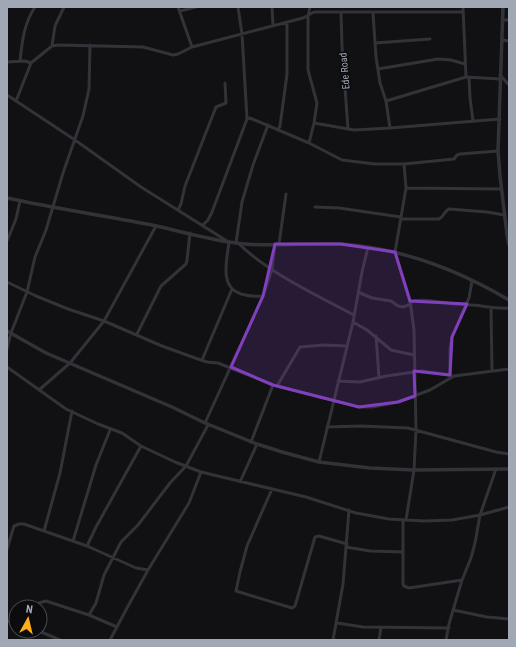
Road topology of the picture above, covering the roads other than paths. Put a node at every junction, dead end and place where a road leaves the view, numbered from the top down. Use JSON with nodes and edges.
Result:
{"nodes":[{"id":1,"x":35,"y":7,"type":"edge"},
{"id":2,"x":64,"y":7,"type":"edge"},
{"id":3,"x":178,"y":7,"type":"edge"},
{"id":4,"x":196,"y":7,"type":"edge"},
{"id":5,"x":238,"y":7,"type":"edge"},
{"id":6,"x":272,"y":7,"type":"edge"},
{"id":7,"x":310,"y":7,"type":"edge"},
{"id":8,"x":344,"y":7,"type":"edge"},
{"id":9,"x":428,"y":7,"type":"edge"},
{"id":10,"x":463,"y":7,"type":"edge"},
{"id":11,"x":503,"y":7,"type":"edge"},
{"id":12,"x":180,"y":11,"type":"junction"},
{"id":13,"x":342,"y":12,"type":"junction"},
{"id":14,"x":463,"y":12,"type":"junction"},
{"id":15,"x":373,"y":13,"type":"junction"},
{"id":16,"x":429,"y":13,"type":"junction"},
{"id":17,"x":308,"y":16,"type":"junction"},
{"id":18,"x":503,"y":20,"type":"junction"},
{"id":19,"x":509,"y":20,"type":"edge"},
{"id":20,"x":287,"y":22,"type":"junction"},
{"id":21,"x":273,"y":25,"type":"junction"},
{"id":22,"x":242,"y":34,"type":"junction"},
{"id":23,"x":430,"y":39,"type":"dead end"},
{"id":24,"x":502,"y":40,"type":"junction"},
{"id":25,"x":509,"y":41,"type":"edge"},
{"id":26,"x":375,"y":43,"type":"junction"},
{"id":27,"x":90,"y":45,"type":"junction"},
{"id":28,"x":52,"y":46,"type":"junction"},
{"id":29,"x":192,"y":47,"type":"junction"},
{"id":30,"x":20,"y":61,"type":"junction"},
{"id":31,"x":7,"y":62,"type":"edge"},
{"id":32,"x":31,"y":63,"type":"junction"},
{"id":33,"x":465,"y":64,"type":"junction"},
{"id":34,"x":378,"y":69,"type":"junction"},
{"id":35,"x":467,"y":77,"type":"junction"},
{"id":36,"x":500,"y":77,"type":"junction"},
{"id":37,"x":225,"y":83,"type":"dead end"},
{"id":38,"x":509,"y":85,"type":"edge"},
{"id":39,"x":7,"y":94,"type":"edge"},
{"id":40,"x":16,"y":101,"type":"junction"},
{"id":41,"x":386,"y":101,"type":"junction"},
{"id":42,"x":247,"y":119,"type":"junction"},
{"id":43,"x":500,"y":119,"type":"junction"},
{"id":44,"x":473,"y":121,"type":"junction"},
{"id":45,"x":314,"y":123,"type":"junction"},
{"id":46,"x":268,"y":125,"type":"junction"},
{"id":47,"x":390,"y":128,"type":"junction"},
{"id":48,"x":348,"y":129,"type":"junction"},
{"id":49,"x":278,"y":130,"type":"junction"},
{"id":50,"x":75,"y":140,"type":"junction"},
{"id":51,"x":309,"y":143,"type":"junction"},
{"id":52,"x":498,"y":151,"type":"junction"},
{"id":53,"x":404,"y":164,"type":"junction"},
{"id":54,"x":406,"y":188,"type":"junction"},
{"id":55,"x":501,"y":189,"type":"junction"},
{"id":56,"x":286,"y":194,"type":"dead end"},
{"id":57,"x":7,"y":198,"type":"edge"},
{"id":58,"x":20,"y":201,"type":"junction"},
{"id":59,"x":509,"y":206,"type":"edge"},
{"id":60,"x":315,"y":207,"type":"dead end"},
{"id":61,"x":503,"y":207,"type":"junction"},
{"id":62,"x":53,"y":208,"type":"junction"},
{"id":63,"x":178,"y":210,"type":"junction"},
{"id":64,"x":504,"y":215,"type":"junction"},
{"id":65,"x":401,"y":218,"type":"junction"},
{"id":66,"x":203,"y":225,"type":"junction"},
{"id":67,"x":156,"y":226,"type":"junction"},
{"id":68,"x":190,"y":233,"type":"junction"},
{"id":69,"x":7,"y":240,"type":"edge"},
{"id":70,"x":228,"y":242,"type":"junction"},
{"id":71,"x":237,"y":243,"type":"junction"},
{"id":72,"x":277,"y":244,"type":"junction"},
{"id":73,"x":509,"y":245,"type":"edge"},
{"id":74,"x":368,"y":247,"type":"junction"},
{"id":75,"x":395,"y":252,"type":"junction"},
{"id":76,"x":272,"y":269,"type":"junction"},
{"id":77,"x":472,"y":281,"type":"junction"},
{"id":78,"x":7,"y":282,"type":"edge"},
{"id":79,"x":232,"y":289,"type":"junction"},
{"id":80,"x":27,"y":292,"type":"junction"},
{"id":81,"x":358,"y":292,"type":"junction"},
{"id":82,"x":263,"y":296,"type":"junction"},
{"id":83,"x":509,"y":300,"type":"edge"},
{"id":84,"x":411,"y":303,"type":"junction"},
{"id":85,"x":467,"y":304,"type":"junction"},
{"id":86,"x":509,"y":308,"type":"edge"},
{"id":87,"x":491,"y":309,"type":"junction"},
{"id":88,"x":354,"y":315,"type":"junction"},
{"id":89,"x":104,"y":321,"type":"junction"},
{"id":90,"x":353,"y":322,"type":"junction"},
{"id":91,"x":9,"y":332,"type":"edge"},
{"id":92,"x":137,"y":334,"type":"junction"},
{"id":93,"x":376,"y":336,"type":"junction"},
{"id":94,"x":347,"y":346,"type":"junction"},
{"id":95,"x":7,"y":349,"type":"edge"},
{"id":96,"x":414,"y":355,"type":"junction"},
{"id":97,"x":202,"y":360,"type":"junction"},
{"id":98,"x":70,"y":363,"type":"junction"},
{"id":99,"x":7,"y":367,"type":"edge"},
{"id":100,"x":231,"y":368,"type":"junction"},
{"id":101,"x":509,"y":369,"type":"edge"},
{"id":102,"x":492,"y":371,"type":"junction"},
{"id":103,"x":414,"y":372,"type":"junction"},
{"id":104,"x":452,"y":375,"type":"junction"},
{"id":105,"x":380,"y":377,"type":"junction"},
{"id":106,"x":338,"y":381,"type":"junction"},
{"id":107,"x":275,"y":386,"type":"junction"},
{"id":108,"x":39,"y":390,"type":"junction"},
{"id":109,"x":415,"y":396,"type":"junction"},
{"id":110,"x":334,"y":400,"type":"junction"},
{"id":111,"x":72,"y":411,"type":"junction"},
{"id":112,"x":207,"y":424,"type":"junction"},
{"id":113,"x":327,"y":427,"type":"junction"},
{"id":114,"x":110,"y":430,"type":"junction"},
{"id":115,"x":416,"y":430,"type":"junction"},
{"id":116,"x":251,"y":442,"type":"junction"},
{"id":117,"x":257,"y":444,"type":"junction"},
{"id":118,"x":141,"y":446,"type":"junction"},
{"id":119,"x":509,"y":454,"type":"edge"},
{"id":120,"x":319,"y":462,"type":"junction"},
{"id":121,"x":186,"y":466,"type":"junction"},
{"id":122,"x":496,"y":469,"type":"junction"},
{"id":123,"x":509,"y":469,"type":"edge"},
{"id":124,"x":414,"y":470,"type":"junction"},
{"id":125,"x":201,"y":472,"type":"junction"},
{"id":126,"x":240,"y":482,"type":"junction"},
{"id":127,"x":272,"y":489,"type":"junction"},
{"id":128,"x":509,"y":507,"type":"edge"},
{"id":129,"x":349,"y":510,"type":"junction"},
{"id":130,"x":480,"y":515,"type":"junction"},
{"id":131,"x":404,"y":520,"type":"junction"},
{"id":132,"x":44,"y":531,"type":"junction"},
{"id":133,"x":73,"y":541,"type":"junction"},
{"id":134,"x":347,"y":545,"type":"junction"},
{"id":135,"x":87,"y":546,"type":"junction"},
{"id":136,"x":7,"y":549,"type":"edge"},
{"id":137,"x":403,"y":552,"type":"junction"},
{"id":138,"x":112,"y":557,"type":"junction"},
{"id":139,"x":148,"y":570,"type":"junction"},
{"id":140,"x":462,"y":580,"type":"junction"},
{"id":141,"x":48,"y":602,"type":"edge"},
{"id":142,"x":453,"y":610,"type":"junction"},
{"id":143,"x":89,"y":616,"type":"junction"},
{"id":144,"x":509,"y":619,"type":"edge"},
{"id":145,"x":337,"y":623,"type":"junction"},
{"id":146,"x":117,"y":627,"type":"junction"},
{"id":147,"x":381,"y":627,"type":"junction"},
{"id":148,"x":449,"y":628,"type":"junction"},
{"id":149,"x":48,"y":635,"type":"edge"},
{"id":150,"x":60,"y":640,"type":"edge"},
{"id":151,"x":110,"y":640,"type":"edge"},
{"id":152,"x":333,"y":640,"type":"edge"},
{"id":153,"x":379,"y":640,"type":"edge"},
{"id":154,"x":446,"y":640,"type":"edge"}],
"edges":[{"from":1,"to":30,"type":"street"},
{"from":2,"to":28,"type":"street"},
{"from":3,"to":12,"type":"street"},
{"from":4,"to":12,"type":"street"},
{"from":5,"to":22,"type":"street"},
{"from":6,"to":21,"type":"street"},
{"from":7,"to":17,"type":"street"},
{"from":8,"to":13,"type":"street","name":"Ede Road"},
{"from":9,"to":16,"type":"street"},
{"from":10,"to":14,"type":"street"},
{"from":11,"to":18,"type":"street"},
{"from":12,"to":29,"type":"street"},
{"from":13,"to":15,"type":"street"},
{"from":13,"to":17,"type":"street"},
{"from":13,"to":48,"type":"street","name":"Ede Road"},
{"from":14,"to":16,"type":"street"},
{"from":14,"to":33,"type":"street"},
{"from":15,"to":16,"type":"street"},
{"from":15,"to":26,"type":"street"},
{"from":17,"to":20,"type":"street"},
{"from":17,"to":45,"type":"street"},
{"from":18,"to":19,"type":"street"},
{"from":18,"to":24,"type":"street"},
{"from":20,"to":21,"type":"street"},
{"from":20,"to":49,"type":"street"},
{"from":21,"to":22,"type":"street"},
{"from":22,"to":29,"type":"street"},
{"from":22,"to":42,"type":"street"},
{"from":23,"to":26,"type":"street"},
{"from":24,"to":25,"type":"street"},
{"from":24,"to":36,"type":"street"},
{"from":26,"to":34,"type":"street"},
{"from":27,"to":28,"type":"street"},
{"from":27,"to":29,"type":"street"},
{"from":27,"to":50,"type":"street"},
{"from":28,"to":32,"type":"street"},
{"from":30,"to":31,"type":"street"},
{"from":30,"to":32,"type":"street"},
{"from":32,"to":40,"type":"street"},
{"from":33,"to":34,"type":"street"},
{"from":33,"to":35,"type":"street"},
{"from":34,"to":41,"type":"street"},
{"from":35,"to":36,"type":"street"},
{"from":35,"to":41,"type":"street"},
{"from":35,"to":44,"type":"street"},
{"from":36,"to":38,"type":"street"},
{"from":36,"to":43,"type":"street"},
{"from":37,"to":63,"type":"street"},
{"from":39,"to":40,"type":"street"},
{"from":40,"to":50,"type":"street"},
{"from":41,"to":47,"type":"street"},
{"from":42,"to":46,"type":"street"},
{"from":42,"to":66,"type":"street"},
{"from":43,"to":44,"type":"street"},
{"from":43,"to":52,"type":"street"},
{"from":44,"to":47,"type":"street"},
{"from":45,"to":48,"type":"street"},
{"from":45,"to":51,"type":"street"},
{"from":46,"to":49,"type":"street"},
{"from":46,"to":71,"type":"street"},
{"from":47,"to":48,"type":"street"},
{"from":49,"to":51,"type":"street"},
{"from":50,"to":62,"type":"street"},
{"from":50,"to":63,"type":"street"},
{"from":51,"to":53,"type":"street"},
{"from":52,"to":53,"type":"street"},
{"from":52,"to":55,"type":"street"},
{"from":53,"to":54,"type":"street"},
{"from":54,"to":55,"type":"street"},
{"from":54,"to":65,"type":"street"},
{"from":55,"to":61,"type":"street"},
{"from":56,"to":72,"type":"street"},
{"from":57,"to":58,"type":"street"},
{"from":58,"to":62,"type":"street"},
{"from":58,"to":69,"type":"street"},
{"from":59,"to":61,"type":"street"},
{"from":60,"to":65,"type":"street"},
{"from":61,"to":64,"type":"street"},
{"from":62,"to":67,"type":"street"},
{"from":62,"to":80,"type":"street"},
{"from":63,"to":66,"type":"street"},
{"from":64,"to":65,"type":"street"},
{"from":64,"to":73,"type":"street"},
{"from":65,"to":75,"type":"street"},
{"from":66,"to":70,"type":"street"},
{"from":67,"to":68,"type":"street"},
{"from":67,"to":89,"type":"street"},
{"from":68,"to":70,"type":"street"},
{"from":68,"to":92,"type":"street"},
{"from":70,"to":71,"type":"street"},
{"from":70,"to":79,"type":"street"},
{"from":71,"to":72,"type":"street"},
{"from":71,"to":76,"type":"street"},
{"from":72,"to":74,"type":"street"},
{"from":72,"to":76,"type":"street"},
{"from":74,"to":75,"type":"street"},
{"from":74,"to":81,"type":"street"},
{"from":75,"to":77,"type":"street"},
{"from":75,"to":84,"type":"street"},
{"from":76,"to":82,"type":"street"},
{"from":76,"to":88,"type":"street"},
{"from":77,"to":83,"type":"street"},
{"from":77,"to":85,"type":"street"},
{"from":78,"to":80,"type":"street"},
{"from":79,"to":82,"type":"street"},
{"from":79,"to":97,"type":"street"},
{"from":80,"to":89,"type":"street"},
{"from":80,"to":91,"type":"street"},
{"from":81,"to":84,"type":"street"},
{"from":81,"to":88,"type":"street"},
{"from":82,"to":100,"type":"street"},
{"from":84,"to":85,"type":"street"},
{"from":84,"to":96,"type":"street"},
{"from":85,"to":87,"type":"street"},
{"from":85,"to":104,"type":"street"},
{"from":86,"to":87,"type":"street"},
{"from":87,"to":102,"type":"street"},
{"from":88,"to":90,"type":"street"},
{"from":89,"to":92,"type":"street"},
{"from":89,"to":98,"type":"street"},
{"from":90,"to":93,"type":"street"},
{"from":90,"to":94,"type":"street"},
{"from":91,"to":95,"type":"street"},
{"from":91,"to":98,"type":"street"},
{"from":92,"to":97,"type":"street"},
{"from":93,"to":96,"type":"street"},
{"from":93,"to":105,"type":"street"},
{"from":94,"to":106,"type":"street"},
{"from":94,"to":107,"type":"street"},
{"from":96,"to":103,"type":"street"},
{"from":97,"to":100,"type":"street"},
{"from":98,"to":108,"type":"street"},
{"from":98,"to":112,"type":"street"},
{"from":99,"to":108,"type":"street"},
{"from":100,"to":107,"type":"street"},
{"from":100,"to":112,"type":"street"},
{"from":101,"to":102,"type":"street"},
{"from":102,"to":104,"type":"street"},
{"from":103,"to":104,"type":"street"},
{"from":103,"to":105,"type":"street"},
{"from":103,"to":109,"type":"street"},
{"from":104,"to":109,"type":"street"},
{"from":105,"to":106,"type":"street"},
{"from":106,"to":110,"type":"street"},
{"from":107,"to":110,"type":"street"},
{"from":107,"to":116,"type":"street"},
{"from":108,"to":111,"type":"street"},
{"from":109,"to":110,"type":"street"},
{"from":109,"to":115,"type":"street"},
{"from":110,"to":113,"type":"street"},
{"from":111,"to":114,"type":"street"},
{"from":111,"to":132,"type":"street"},
{"from":112,"to":116,"type":"street"},
{"from":112,"to":121,"type":"street"},
{"from":113,"to":115,"type":"street"},
{"from":113,"to":120,"type":"street"},
{"from":114,"to":118,"type":"street"},
{"from":114,"to":133,"type":"street"},
{"from":115,"to":119,"type":"street"},
{"from":115,"to":124,"type":"street"},
{"from":116,"to":117,"type":"street"},
{"from":117,"to":120,"type":"street"},
{"from":117,"to":126,"type":"street"},
{"from":118,"to":121,"type":"street"},
{"from":118,"to":135,"type":"street"},
{"from":120,"to":124,"type":"street"},
{"from":121,"to":125,"type":"street"},
{"from":121,"to":138,"type":"street"},
{"from":122,"to":123,"type":"street"},
{"from":122,"to":124,"type":"street"},
{"from":122,"to":130,"type":"street"},
{"from":124,"to":131,"type":"street"},
{"from":125,"to":126,"type":"street"},
{"from":125,"to":139,"type":"street"},
{"from":126,"to":127,"type":"street"},
{"from":127,"to":129,"type":"street"},
{"from":127,"to":134,"type":"street"},
{"from":128,"to":130,"type":"street"},
{"from":129,"to":131,"type":"street"},
{"from":129,"to":134,"type":"street"},
{"from":130,"to":131,"type":"street"},
{"from":130,"to":140,"type":"street"},
{"from":131,"to":137,"type":"street"},
{"from":132,"to":133,"type":"street"},
{"from":132,"to":136,"type":"street"},
{"from":133,"to":135,"type":"street"},
{"from":134,"to":137,"type":"street"},
{"from":134,"to":145,"type":"street"},
{"from":135,"to":138,"type":"street"},
{"from":137,"to":140,"type":"street"},
{"from":138,"to":139,"type":"street"},
{"from":138,"to":143,"type":"street"},
{"from":139,"to":146,"type":"street"},
{"from":140,"to":142,"type":"street"},
{"from":141,"to":143,"type":"street"},
{"from":142,"to":144,"type":"street"},
{"from":142,"to":148,"type":"street"},
{"from":143,"to":146,"type":"street"},
{"from":145,"to":147,"type":"street"},
{"from":145,"to":152,"type":"street"},
{"from":146,"to":151,"type":"street"},
{"from":147,"to":148,"type":"street"},
{"from":147,"to":153,"type":"street"},
{"from":148,"to":154,"type":"street"},
{"from":149,"to":150,"type":"street"}]}
